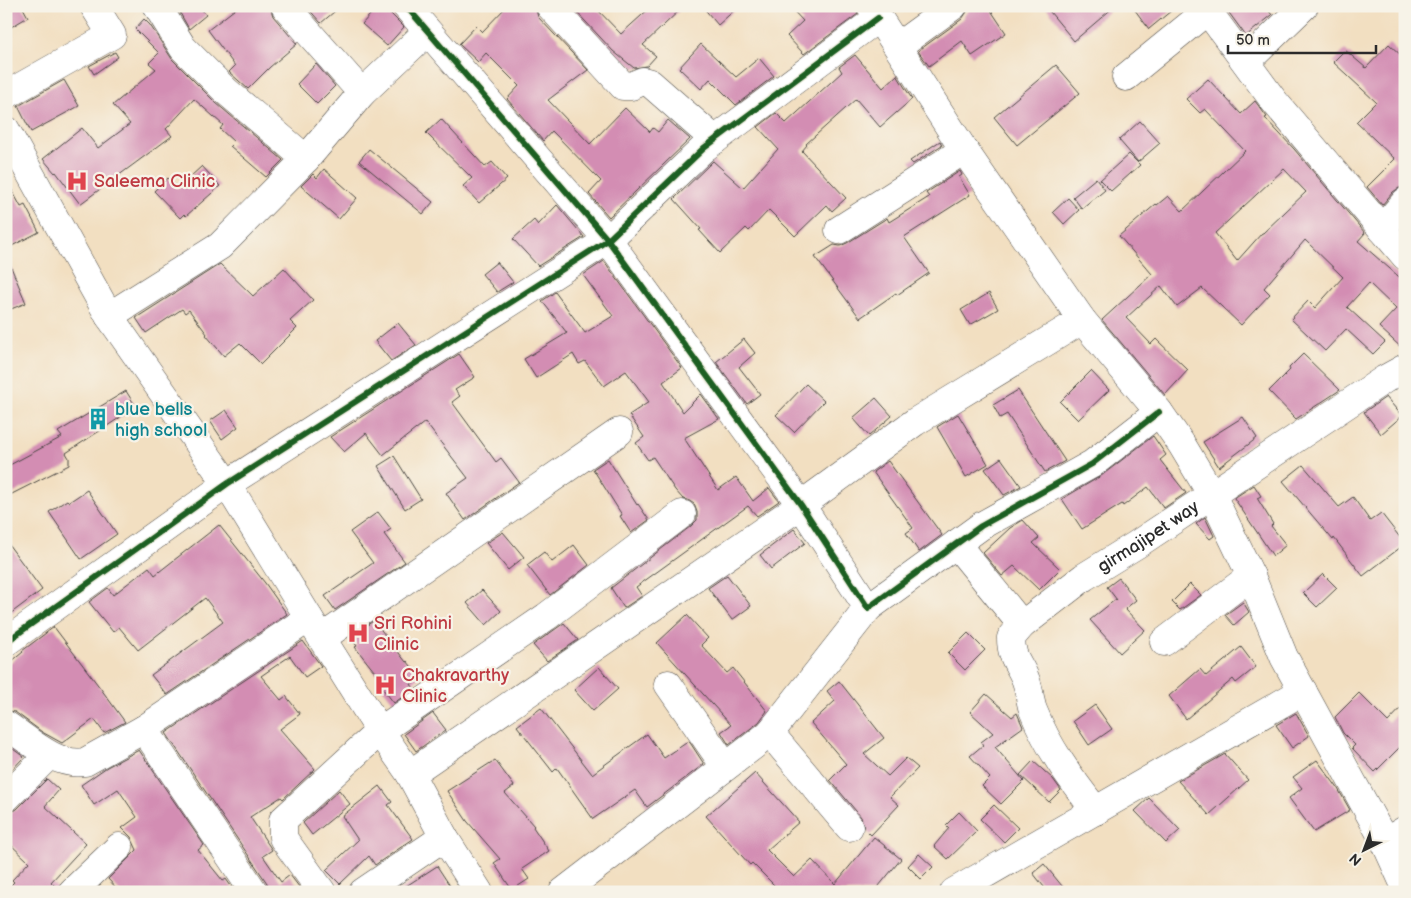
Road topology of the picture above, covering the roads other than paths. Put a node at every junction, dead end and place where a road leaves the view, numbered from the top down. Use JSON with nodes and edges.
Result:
{"nodes":[{"id":1,"x":94,"y":6,"type":"edge"},
{"id":2,"x":156,"y":6,"type":"edge"},
{"id":3,"x":285,"y":6,"type":"edge"},
{"id":4,"x":406,"y":6,"type":"edge"},
{"id":5,"x":550,"y":6,"type":"edge"},
{"id":6,"x":953,"y":6,"type":"edge"},
{"id":7,"x":1304,"y":6,"type":"edge"},
{"id":8,"x":1206,"y":8,"type":"edge"},
{"id":9,"x":875,"y":12,"type":"edge"},
{"id":10,"x":427,"y":32,"type":"junction"},
{"id":11,"x":898,"y":46,"type":"junction"},
{"id":12,"x":1246,"y":62,"type":"junction"},
{"id":13,"x":1126,"y":76,"type":"dead end"},
{"id":14,"x":362,"y":93,"type":"junction"},
{"id":15,"x":6,"y":95,"type":"edge"},
{"id":16,"x":6,"y":130,"type":"edge"},
{"id":17,"x":715,"y":140,"type":"junction"},
{"id":18,"x":964,"y":150,"type":"junction"},
{"id":19,"x":306,"y":159,"type":"junction"},
{"id":20,"x":1405,"y":202,"type":"edge"},
{"id":21,"x":1382,"y":229,"type":"junction"},
{"id":22,"x":839,"y":230,"type":"dead end"},
{"id":23,"x":608,"y":240,"type":"junction"},
{"id":24,"x":1405,"y":256,"type":"edge"},
{"id":25,"x":109,"y":316,"type":"junction"},
{"id":26,"x":1082,"y":320,"type":"junction"},
{"id":27,"x":1405,"y":368,"type":"edge"},
{"id":28,"x":1159,"y":412,"type":"junction"},
{"id":29,"x":619,"y":432,"type":"dead end"},
{"id":30,"x":227,"y":484,"type":"junction"},
{"id":31,"x":1212,"y":495,"type":"junction"},
{"id":32,"x":801,"y":506,"type":"junction"},
{"id":33,"x":682,"y":514,"type":"dead end"},
{"id":34,"x":956,"y":544,"type":"junction"},
{"id":35,"x":1251,"y":576,"type":"junction"},
{"id":36,"x":868,"y":608,"type":"junction"},
{"id":37,"x":1022,"y":625,"type":"junction"},
{"id":38,"x":315,"y":628,"type":"junction"},
{"id":39,"x":6,"y":642,"type":"edge"},
{"id":40,"x":1164,"y":642,"type":"dead end"},
{"id":41,"x":668,"y":684,"type":"dead end"},
{"id":42,"x":1303,"y":690,"type":"junction"},
{"id":43,"x":6,"y":725,"type":"edge"},
{"id":44,"x":144,"y":729,"type":"junction"},
{"id":45,"x":380,"y":731,"type":"junction"},
{"id":46,"x":770,"y":733,"type":"junction"},
{"id":47,"x":49,"y":755,"type":"junction"},
{"id":48,"x":725,"y":766,"type":"junction"},
{"id":49,"x":410,"y":774,"type":"junction"},
{"id":50,"x":6,"y":798,"type":"edge"},
{"id":51,"x":1096,"y":811,"type":"junction"},
{"id":52,"x":849,"y":827,"type":"dead end"},
{"id":53,"x":1395,"y":836,"type":"edge"},
{"id":54,"x":444,"y":837,"type":"junction"},
{"id":55,"x":119,"y":847,"type":"dead end"},
{"id":56,"x":1405,"y":886,"type":"edge"},
{"id":57,"x":72,"y":892,"type":"edge"},
{"id":58,"x":254,"y":892,"type":"edge"},
{"id":59,"x":322,"y":892,"type":"edge"},
{"id":60,"x":363,"y":892,"type":"edge"},
{"id":61,"x":479,"y":892,"type":"edge"},
{"id":62,"x":563,"y":892,"type":"edge"},
{"id":63,"x":954,"y":892,"type":"edge"}],
"edges":[{"from":1,"to":15,"type":"street"},
{"from":2,"to":19,"type":"street"},
{"from":3,"to":14,"type":"street"},
{"from":4,"to":10,"type":"street"},
{"from":5,"to":17,"type":"street"},
{"from":6,"to":11,"type":"street"},
{"from":7,"to":12,"type":"street"},
{"from":8,"to":12,"type":"street"},
{"from":8,"to":13,"type":"street"},
{"from":9,"to":11,"type":"street"},
{"from":9,"to":17,"type":"street"},
{"from":10,"to":14,"type":"street"},
{"from":10,"to":23,"type":"street"},
{"from":11,"to":18,"type":"street"},
{"from":12,"to":21,"type":"street"},
{"from":14,"to":19,"type":"street"},
{"from":16,"to":25,"type":"street"},
{"from":17,"to":23,"type":"street"},
{"from":18,"to":22,"type":"street"},
{"from":18,"to":26,"type":"street"},
{"from":19,"to":25,"type":"street"},
{"from":20,"to":21,"type":"street"},
{"from":21,"to":24,"type":"street"},
{"from":23,"to":30,"type":"street"},
{"from":23,"to":32,"type":"street"},
{"from":25,"to":30,"type":"street"},
{"from":26,"to":28,"type":"street"},
{"from":26,"to":32,"type":"street"},
{"from":27,"to":31,"type":"street","name":"girmajipet way"},
{"from":28,"to":31,"type":"street"},
{"from":28,"to":34,"type":"street"},
{"from":29,"to":38,"type":"street"},
{"from":30,"to":38,"type":"street"},
{"from":30,"to":39,"type":"street"},
{"from":31,"to":35,"type":"street"},
{"from":31,"to":37,"type":"street","name":"girmajipet way"},
{"from":32,"to":36,"type":"street"},
{"from":32,"to":49,"type":"street"},
{"from":33,"to":45,"type":"street"},
{"from":34,"to":36,"type":"street"},
{"from":34,"to":37,"type":"street"},
{"from":35,"to":40,"type":"street"},
{"from":35,"to":42,"type":"street"},
{"from":36,"to":46,"type":"street"},
{"from":37,"to":51,"type":"street"},
{"from":38,"to":44,"type":"street"},
{"from":38,"to":45,"type":"street"},
{"from":41,"to":48,"type":"street"},
{"from":42,"to":51,"type":"street"},
{"from":42,"to":53,"type":"street"},
{"from":43,"to":47,"type":"street"},
{"from":44,"to":47,"type":"street"},
{"from":44,"to":58,"type":"street"},
{"from":45,"to":49,"type":"street"},
{"from":45,"to":59,"type":"street"},
{"from":46,"to":48,"type":"street"},
{"from":46,"to":52,"type":"street"},
{"from":47,"to":50,"type":"street"},
{"from":48,"to":62,"type":"street"},
{"from":49,"to":54,"type":"street"},
{"from":51,"to":63,"type":"street"},
{"from":53,"to":56,"type":"street"},
{"from":54,"to":60,"type":"street"},
{"from":54,"to":61,"type":"street"},
{"from":55,"to":57,"type":"street"}]}
